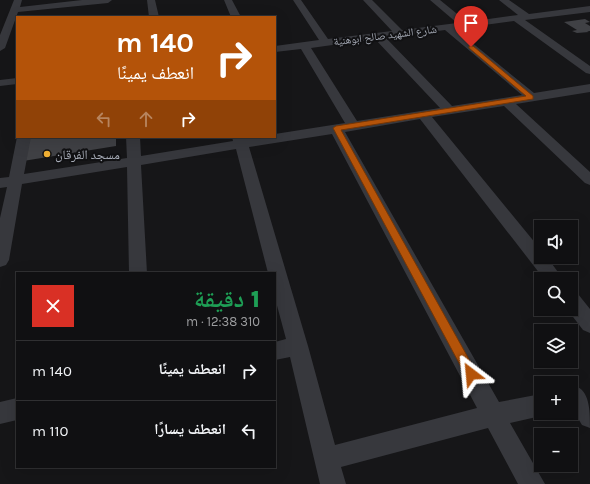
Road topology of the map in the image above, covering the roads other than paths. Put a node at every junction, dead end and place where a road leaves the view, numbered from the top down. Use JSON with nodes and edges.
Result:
{"nodes":[{"id":1,"x":18,"y":0,"type":"edge"},
{"id":2,"x":108,"y":0,"type":"edge"},
{"id":3,"x":151,"y":0,"type":"edge"},
{"id":4,"x":228,"y":0,"type":"edge"},
{"id":5,"x":297,"y":0,"type":"edge"},
{"id":6,"x":367,"y":0,"type":"edge"},
{"id":7,"x":434,"y":0,"type":"edge"},
{"id":8,"x":503,"y":0,"type":"edge"},
{"id":9,"x":572,"y":3,"type":"dead end"},
{"id":10,"x":13,"y":10,"type":"junction"},
{"id":11,"x":588,"y":11,"type":"edge"},
{"id":12,"x":154,"y":16,"type":"edge"},
{"id":13,"x":236,"y":16,"type":"edge"},
{"id":14,"x":522,"y":18,"type":"junction"},
{"id":15,"x":465,"y":25,"type":"junction"},
{"id":16,"x":447,"y":27,"type":"junction"},
{"id":17,"x":4,"y":28,"type":"edge"},
{"id":18,"x":399,"y":33,"type":"junction"},
{"id":19,"x":378,"y":36,"type":"junction"},
{"id":20,"x":326,"y":43,"type":"junction"},
{"id":21,"x":305,"y":46,"type":"junction"},
{"id":22,"x":0,"y":48,"type":"edge"},
{"id":23,"x":276,"y":49,"type":"edge"},
{"id":24,"x":590,"y":71,"type":"edge"},
{"id":25,"x":16,"y":81,"type":"edge"},
{"id":26,"x":0,"y":83,"type":"edge"},
{"id":27,"x":588,"y":90,"type":"edge"},
{"id":28,"x":531,"y":97,"type":"junction"},
{"id":29,"x":506,"y":101,"type":"junction"},
{"id":30,"x":448,"y":111,"type":"junction"},
{"id":31,"x":423,"y":115,"type":"junction"},
{"id":32,"x":345,"y":127,"type":"junction"},
{"id":33,"x":276,"y":136,"type":"edge"},
{"id":34,"x":24,"y":138,"type":"edge"},
{"id":35,"x":133,"y":138,"type":"edge"},
{"id":36,"x":256,"y":138,"type":"edge"},
{"id":37,"x":240,"y":140,"type":"edge"},
{"id":38,"x":134,"y":161,"type":"junction"},
{"id":39,"x":590,"y":180,"type":"edge"},
{"id":40,"x":8,"y":182,"type":"edge"},
{"id":41,"x":0,"y":260,"type":"edge"},
{"id":42,"x":138,"y":272,"type":"edge"},
{"id":43,"x":548,"y":272,"type":"edge"},
{"id":44,"x":578,"y":309,"type":"edge"},
{"id":45,"x":590,"y":324,"type":"edge"},
{"id":46,"x":298,"y":346,"type":"junction"},
{"id":47,"x":276,"y":351,"type":"edge"},
{"id":48,"x":580,"y":397,"type":"edge"},
{"id":49,"x":534,"y":406,"type":"edge"},
{"id":50,"x":16,"y":409,"type":"edge"},
{"id":51,"x":0,"y":413,"type":"edge"},
{"id":52,"x":493,"y":415,"type":"junction"},
{"id":53,"x":590,"y":417,"type":"edge"},
{"id":54,"x":326,"y":459,"type":"junction"},
{"id":55,"x":333,"y":484,"type":"edge"},
{"id":56,"x":532,"y":484,"type":"edge"}],
"edges":[{"from":1,"to":10,"type":"street"},
{"from":2,"to":10,"type":"street"},
{"from":3,"to":12,"type":"street"},
{"from":4,"to":13,"type":"street"},
{"from":5,"to":20,"type":"street"},
{"from":6,"to":18,"type":"street"},
{"from":7,"to":15,"type":"street"},
{"from":8,"to":14,"type":"street"},
{"from":9,"to":11,"type":"street"},
{"from":10,"to":17,"type":"street"},
{"from":11,"to":14,"type":"street","name":"شارع الشهيد صالح ابوهنية"},
{"from":14,"to":15,"type":"street","name":"شارع الشهيد صالح ابوهنية"},
{"from":14,"to":24,"type":"street"},
{"from":15,"to":16,"type":"street","name":"شارع الشهيد صالح ابوهنية"},
{"from":16,"to":18,"type":"street","name":"شارع الشهيد صالح ابوهنية"},
{"from":16,"to":28,"type":"street"},
{"from":17,"to":22,"type":"street"},
{"from":18,"to":19,"type":"street","name":"شارع الشهيد صالح ابوهنية"},
{"from":19,"to":20,"type":"street","name":"شارع الشهيد صالح ابوهنية"},
{"from":19,"to":30,"type":"street"},
{"from":20,"to":21,"type":"street","name":"شارع الشهيد صالح ابوهنية"},
{"from":21,"to":23,"type":"street","name":"شارع الشهيد صالح ابوهنية"},
{"from":21,"to":32,"type":"street"},
{"from":25,"to":26,"type":"street"},
{"from":27,"to":28,"type":"street"},
{"from":28,"to":29,"type":"street"},
{"from":29,"to":30,"type":"street"},
{"from":29,"to":39,"type":"street"},
{"from":30,"to":31,"type":"street"},
{"from":31,"to":32,"type":"street"},
{"from":31,"to":43,"type":"street"},
{"from":32,"to":33,"type":"street"},
{"from":32,"to":52,"type":"street"},
{"from":34,"to":40,"type":"street"},
{"from":35,"to":38,"type":"street"},
{"from":36,"to":37,"type":"street"},
{"from":37,"to":38,"type":"street"},
{"from":37,"to":46,"type":"street"},
{"from":38,"to":40,"type":"street"},
{"from":38,"to":42,"type":"street"},
{"from":40,"to":41,"type":"street"},
{"from":44,"to":45,"type":"street"},
{"from":46,"to":47,"type":"street"},
{"from":46,"to":54,"type":"street"},
{"from":48,"to":53,"type":"street"},
{"from":49,"to":52,"type":"street"},
{"from":50,"to":51,"type":"street"},
{"from":52,"to":54,"type":"street"},
{"from":52,"to":56,"type":"street"},
{"from":54,"to":55,"type":"street"}]}
